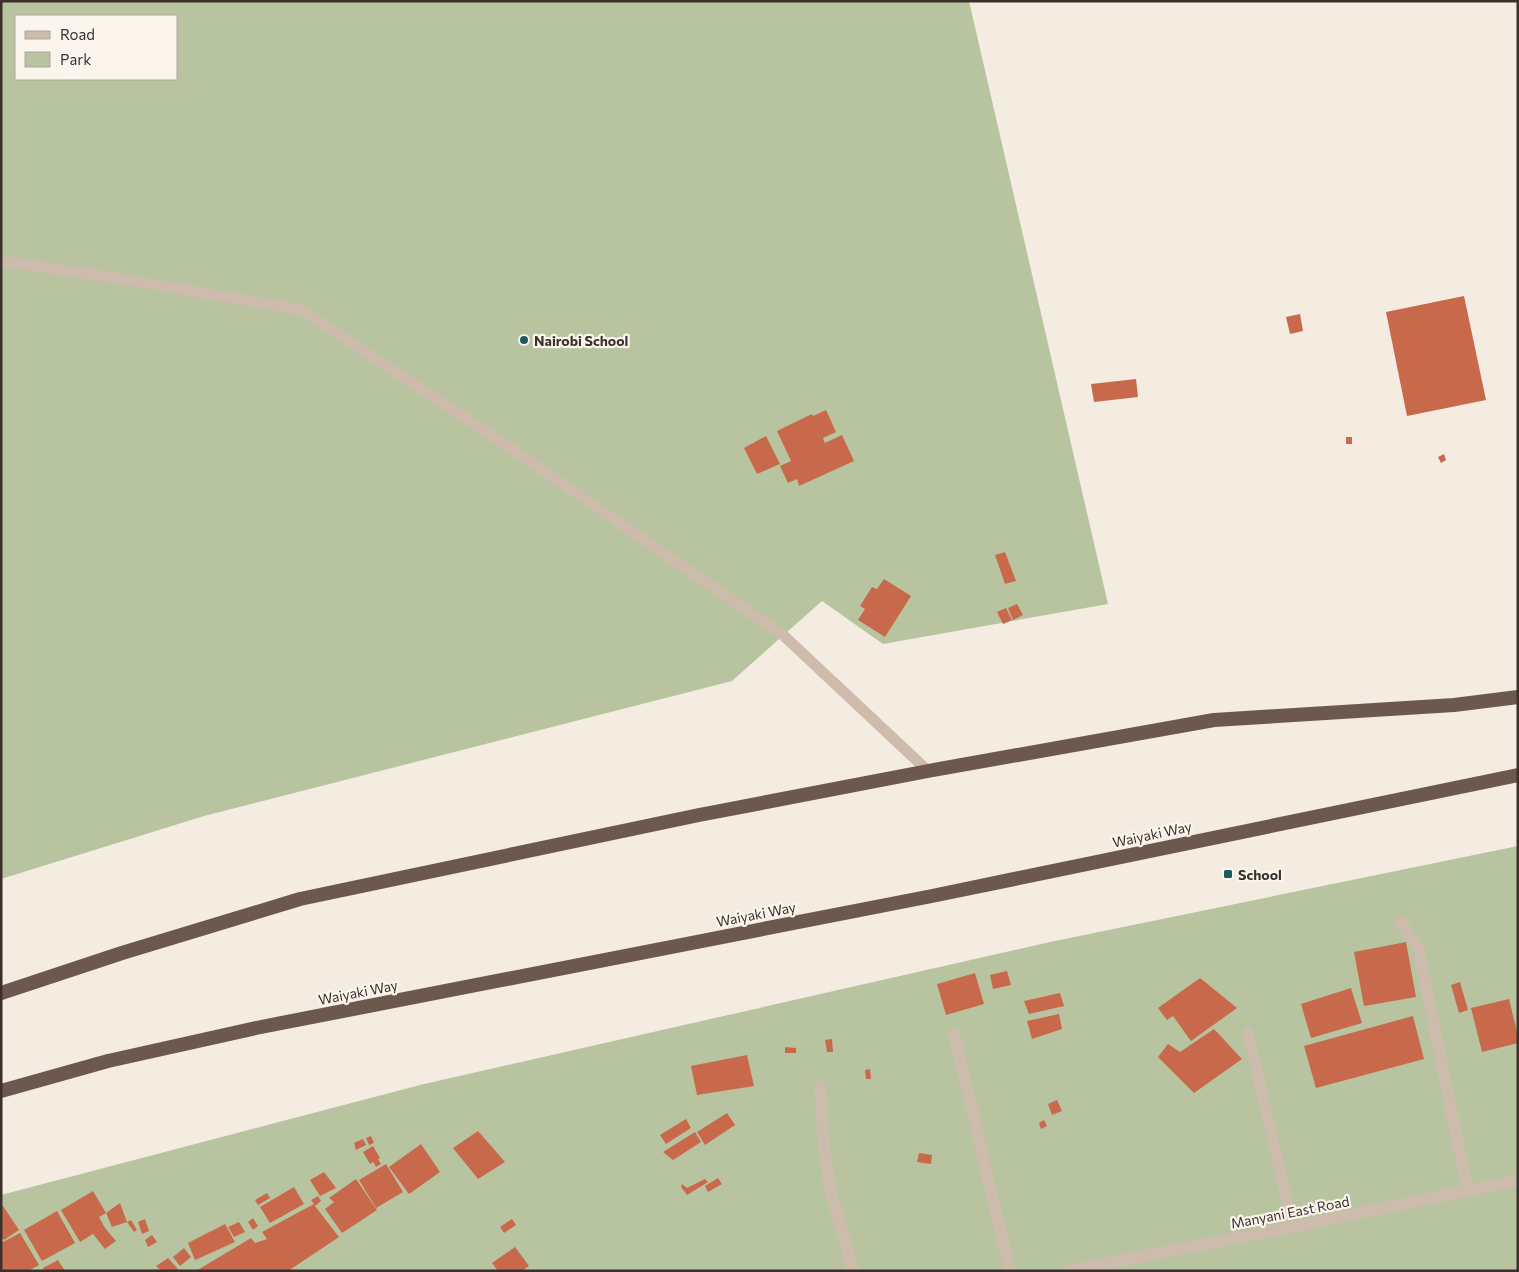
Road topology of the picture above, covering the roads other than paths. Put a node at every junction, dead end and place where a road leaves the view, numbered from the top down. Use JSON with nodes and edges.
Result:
{"nodes":[{"id":1,"x":1,"y":261,"type":"edge"},
{"id":2,"x":1518,"y":697,"type":"edge"},
{"id":3,"x":928,"y":771,"type":"junction"},
{"id":4,"x":1518,"y":775,"type":"edge"},
{"id":5,"x":1401,"y":922,"type":"dead end"},
{"id":6,"x":1,"y":993,"type":"edge"},
{"id":7,"x":1248,"y":1033,"type":"dead end"},
{"id":8,"x":954,"y":1034,"type":"dead end"},
{"id":9,"x":820,"y":1086,"type":"dead end"},
{"id":10,"x":1,"y":1091,"type":"edge"},
{"id":11,"x":1518,"y":1180,"type":"edge"},
{"id":12,"x":1468,"y":1191,"type":"junction"},
{"id":13,"x":1292,"y":1227,"type":"junction"},
{"id":14,"x":853,"y":1271,"type":"edge"},
{"id":15,"x":1010,"y":1271,"type":"edge"},
{"id":16,"x":1067,"y":1271,"type":"edge"}],
"edges":[{"from":1,"to":3,"type":"lane"},
{"from":2,"to":3,"type":"highway"},
{"from":3,"to":6,"type":"highway"},
{"from":4,"to":10,"type":"highway","name":"Waiyaki Way"},
{"from":5,"to":12,"type":"street"},
{"from":7,"to":13,"type":"lane"},
{"from":8,"to":15,"type":"street"},
{"from":9,"to":14,"type":"street"},
{"from":11,"to":12,"type":"street","name":"Manyani East Road"},
{"from":12,"to":13,"type":"street","name":"Manyani East Road"},
{"from":13,"to":16,"type":"street","name":"Manyani East Road"}]}
